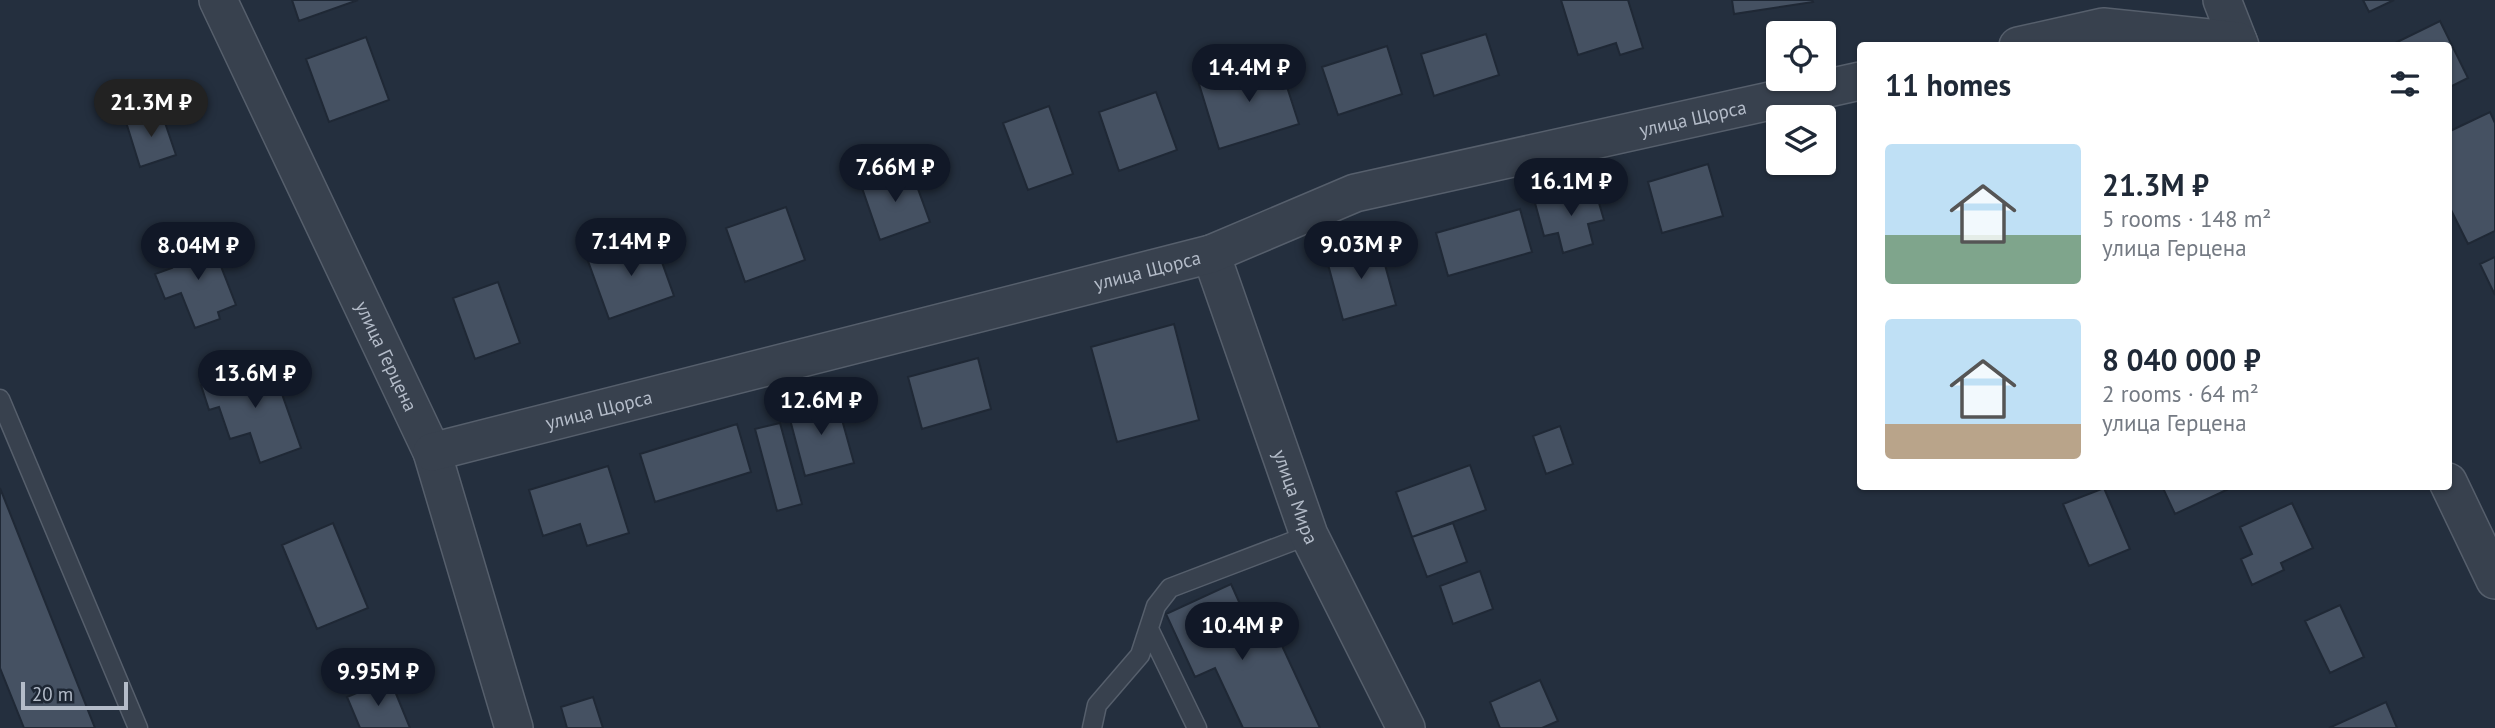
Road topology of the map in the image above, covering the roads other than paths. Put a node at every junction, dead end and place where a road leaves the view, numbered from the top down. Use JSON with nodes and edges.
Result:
{"nodes":[{"id":1,"x":218,"y":0,"type":"edge"},
{"id":2,"x":2221,"y":0,"type":"edge"},
{"id":3,"x":2036,"y":42,"type":"edge"},
{"id":4,"x":2230,"y":42,"type":"edge"},
{"id":5,"x":2239,"y":42,"type":"edge"},
{"id":6,"x":1857,"y":81,"type":"edge"},
{"id":7,"x":1211,"y":254,"type":"junction"},
{"id":8,"x":0,"y":399,"type":"edge"},
{"id":9,"x":432,"y":452,"type":"junction"},
{"id":10,"x":2452,"y":490,"type":"edge"},
{"id":11,"x":1309,"y":535,"type":"junction"},
{"id":12,"x":2495,"y":580,"type":"edge"},
{"id":13,"x":1149,"y":629,"type":"junction"},
{"id":14,"x":138,"y":728,"type":"edge"},
{"id":15,"x":514,"y":728,"type":"edge"},
{"id":16,"x":1092,"y":728,"type":"edge"},
{"id":17,"x":1197,"y":728,"type":"edge"},
{"id":18,"x":1406,"y":728,"type":"edge"}],
"edges":[{"from":1,"to":9,"type":"street","name":"улица Герцена"},
{"from":2,"to":5,"type":"street"},
{"from":3,"to":4,"type":"street"},
{"from":6,"to":7,"type":"street","name":"улица Щорса"},
{"from":7,"to":9,"type":"street","name":"улица Щорса"},
{"from":7,"to":11,"type":"street","name":"улица Мира"},
{"from":8,"to":14,"type":"lane"},
{"from":9,"to":15,"type":"street","name":"улица Герцена"},
{"from":10,"to":12,"type":"street"},
{"from":11,"to":13,"type":"lane"},
{"from":11,"to":18,"type":"street","name":"улица Мира"},
{"from":13,"to":16,"type":"lane"},
{"from":13,"to":17,"type":"lane"}]}
